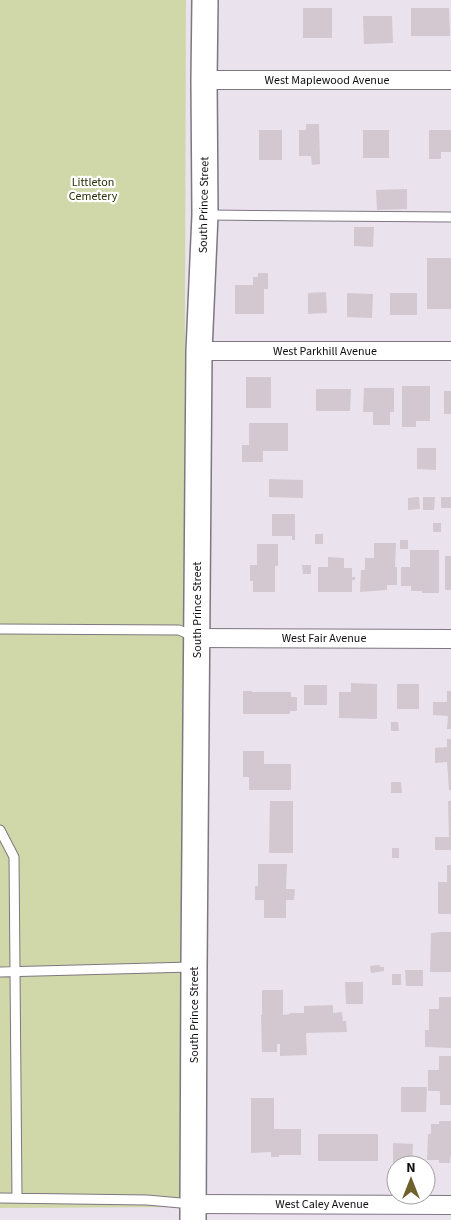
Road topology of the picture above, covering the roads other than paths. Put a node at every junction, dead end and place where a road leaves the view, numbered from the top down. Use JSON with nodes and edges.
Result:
{"nodes":[{"id":1,"x":205,"y":0,"type":"edge"},
{"id":2,"x":204,"y":80,"type":"junction"},
{"id":3,"x":451,"y":80,"type":"edge"},
{"id":4,"x":205,"y":215,"type":"junction"},
{"id":5,"x":451,"y":217,"type":"edge"},
{"id":6,"x":199,"y":351,"type":"junction"},
{"id":7,"x":451,"y":351,"type":"edge"},
{"id":8,"x":0,"y":629,"type":"edge"},
{"id":9,"x":197,"y":638,"type":"junction"},
{"id":10,"x":451,"y":638,"type":"edge"},
{"id":11,"x":0,"y":830,"type":"edge"},
{"id":12,"x":194,"y":967,"type":"junction"},
{"id":13,"x":0,"y":972,"type":"edge"},
{"id":14,"x":16,"y":972,"type":"junction"},
{"id":15,"x":0,"y":1198,"type":"edge"},
{"id":16,"x":17,"y":1198,"type":"junction"},
{"id":17,"x":451,"y":1205,"type":"edge"},
{"id":18,"x":193,"y":1212,"type":"edge"}],
"edges":[{"from":1,"to":2,"type":"street","name":"South Prince Street"},
{"from":2,"to":3,"type":"street","name":"West Maplewood Avenue"},
{"from":2,"to":4,"type":"street","name":"South Prince Street"},
{"from":4,"to":5,"type":"lane"},
{"from":4,"to":6,"type":"street","name":"South Prince Street"},
{"from":6,"to":7,"type":"street","name":"West Parkhill Avenue"},
{"from":6,"to":9,"type":"street","name":"South Prince Street"},
{"from":8,"to":9,"type":"lane"},
{"from":9,"to":10,"type":"street","name":"West Fair Avenue"},
{"from":9,"to":12,"type":"street","name":"South Prince Street"},
{"from":11,"to":14,"type":"lane"},
{"from":12,"to":14,"type":"lane"},
{"from":12,"to":18,"type":"street","name":"South Prince Street"},
{"from":13,"to":14,"type":"lane"},
{"from":14,"to":16,"type":"lane"},
{"from":15,"to":16,"type":"lane"},
{"from":16,"to":18,"type":"lane"},
{"from":17,"to":18,"type":"street","name":"West Caley Avenue"}]}
